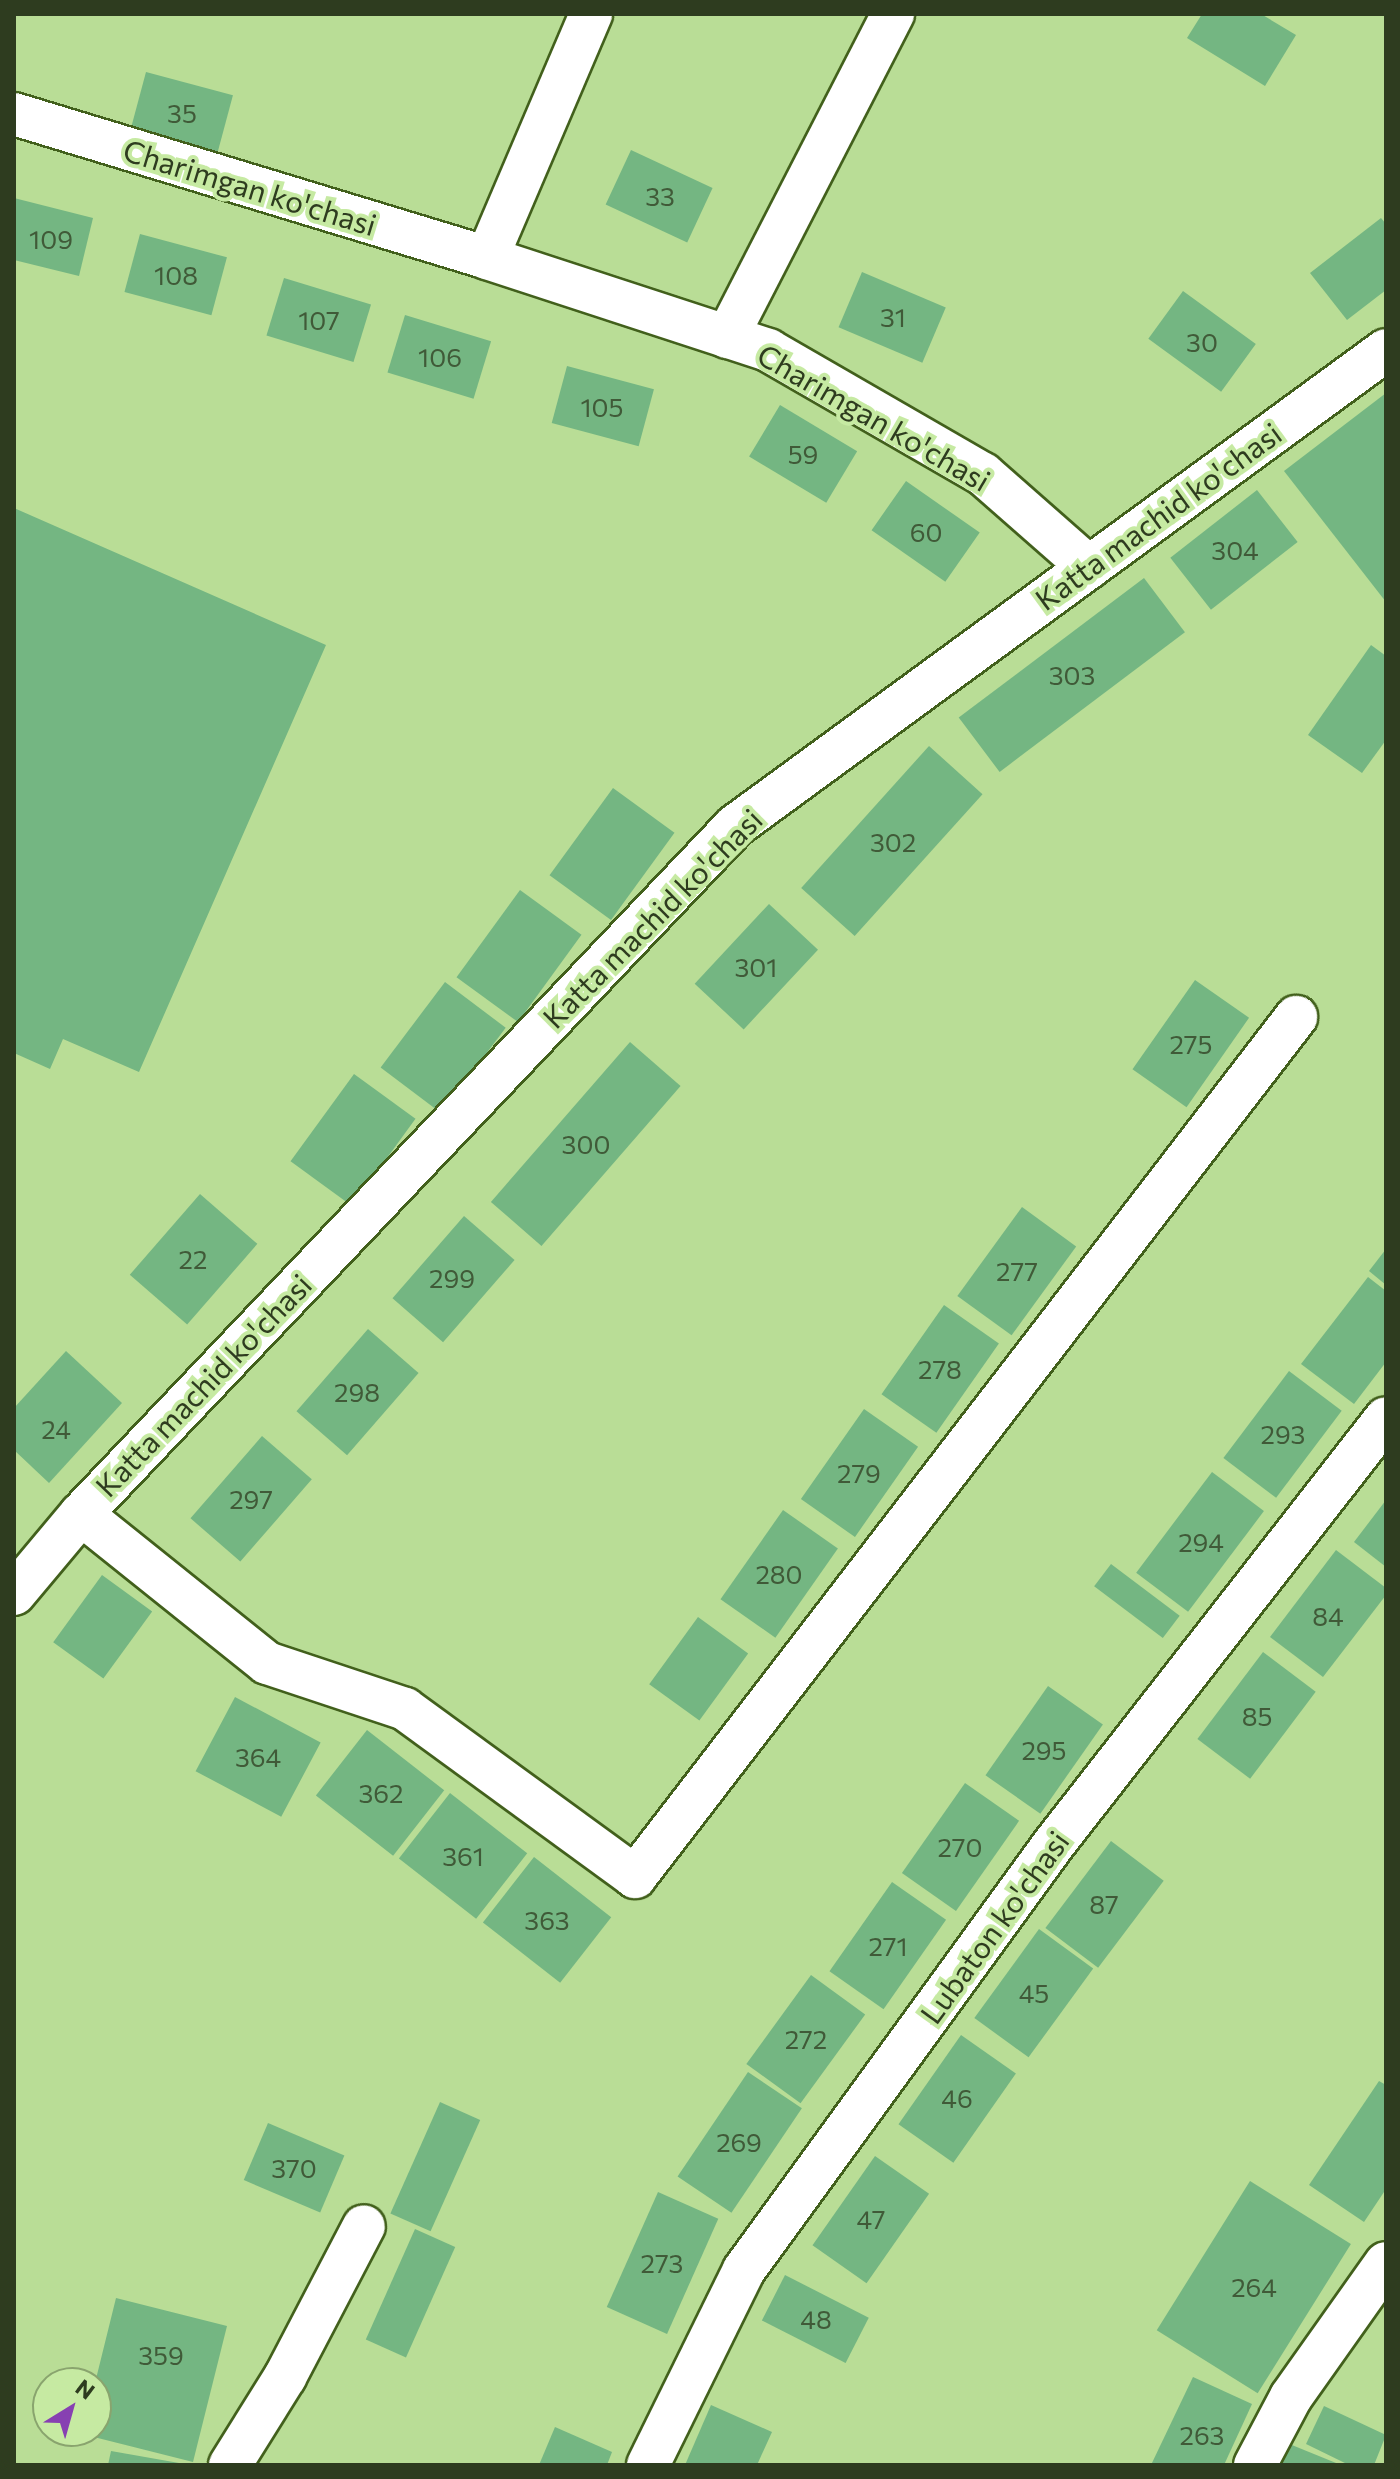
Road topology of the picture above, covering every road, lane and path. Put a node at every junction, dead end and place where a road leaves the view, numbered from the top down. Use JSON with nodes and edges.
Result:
{"nodes":[{"id":1,"x":591,"y":14,"type":"edge"},
{"id":2,"x":893,"y":14,"type":"edge"},
{"id":3,"x":14,"y":114,"type":"edge"},
{"id":4,"x":487,"y":258,"type":"junction"},
{"id":5,"x":727,"y":337,"type":"junction"},
{"id":6,"x":1386,"y":350,"type":"edge"},
{"id":7,"x":1089,"y":567,"type":"junction"},
{"id":8,"x":1296,"y":1017,"type":"dead end"},
{"id":9,"x":1386,"y":1418,"type":"edge"},
{"id":10,"x":81,"y":1514,"type":"junction"},
{"id":11,"x":14,"y":1594,"type":"edge"},
{"id":12,"x":364,"y":2226,"type":"dead end"},
{"id":13,"x":1386,"y":2263,"type":"edge"},
{"id":14,"x":230,"y":2465,"type":"edge"},
{"id":15,"x":648,"y":2465,"type":"edge"},
{"id":16,"x":1255,"y":2465,"type":"edge"}],
"edges":[{"from":1,"to":4,"type":"street"},
{"from":2,"to":5,"type":"street","name":"Charimgan ko'chasi"},
{"from":3,"to":4,"type":"street","name":"Charimgan ko'chasi"},
{"from":4,"to":5,"type":"street","name":"Charimgan ko'chasi"},
{"from":5,"to":7,"type":"street","name":"Charimgan ko'chasi"},
{"from":6,"to":7,"type":"street","name":"Katta machid ko'chasi"},
{"from":7,"to":10,"type":"street","name":"Katta machid ko'chasi"},
{"from":8,"to":10,"type":"street"},
{"from":9,"to":15,"type":"street","name":"Lubaton ko'chasi"},
{"from":10,"to":11,"type":"street","name":"Katta machid ko'chasi"},
{"from":12,"to":14,"type":"street"},
{"from":13,"to":16,"type":"street"}]}
